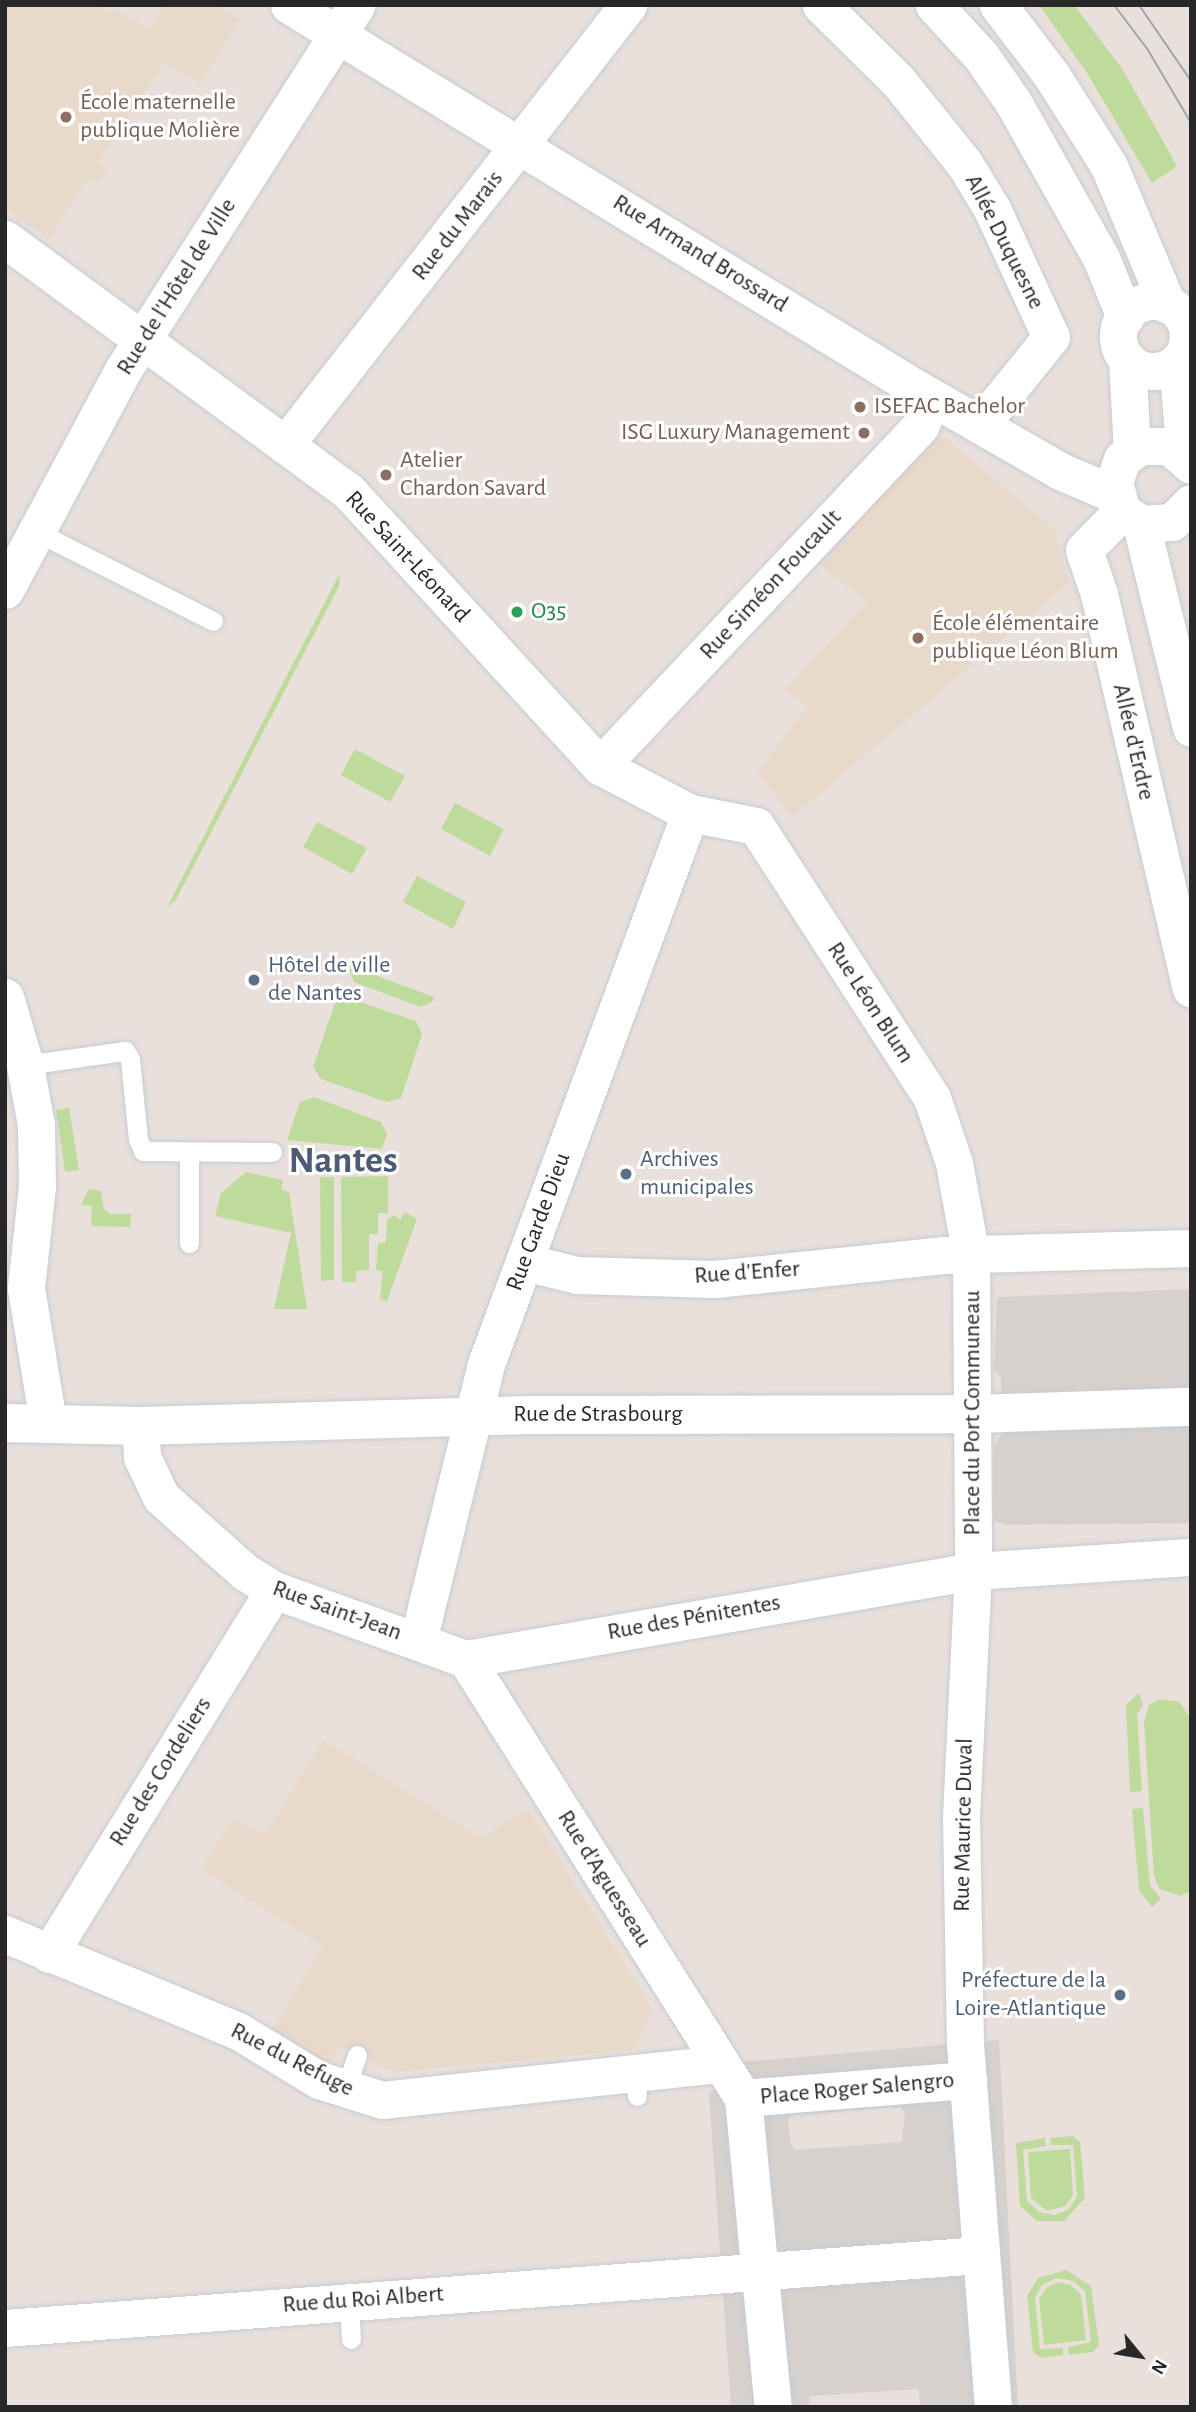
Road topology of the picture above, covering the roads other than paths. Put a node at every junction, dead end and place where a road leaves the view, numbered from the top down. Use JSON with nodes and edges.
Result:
{"nodes":[{"id":1,"x":289,"y":5,"type":"edge"},
{"id":2,"x":628,"y":5,"type":"edge"},
{"id":3,"x":821,"y":5,"type":"edge"},
{"id":4,"x":934,"y":5,"type":"edge"},
{"id":5,"x":998,"y":5,"type":"edge"},
{"id":6,"x":347,"y":20,"type":"edge"},
{"id":7,"x":521,"y":144,"type":"junction"},
{"id":8,"x":5,"y":239,"type":"edge"},
{"id":9,"x":1181,"y":315,"type":"edge"},
{"id":10,"x":1125,"y":317,"type":"junction"},
{"id":11,"x":141,"y":342,"type":"junction"},
{"id":12,"x":1127,"y":359,"type":"junction"},
{"id":13,"x":1177,"y":362,"type":"junction"},
{"id":14,"x":933,"y":398,"type":"junction"},
{"id":15,"x":980,"y":425,"type":"junction"},
{"id":16,"x":285,"y":445,"type":"junction"},
{"id":17,"x":1132,"y":450,"type":"junction"},
{"id":18,"x":1188,"y":461,"type":"edge"},
{"id":19,"x":1191,"y":503,"type":"edge"},
{"id":20,"x":1125,"y":509,"type":"junction"},
{"id":21,"x":37,"y":531,"type":"junction"},
{"id":22,"x":7,"y":581,"type":"edge"},
{"id":23,"x":213,"y":621,"type":"dead end"},
{"id":24,"x":1191,"y":728,"type":"edge"},
{"id":25,"x":600,"y":766,"type":"junction"},
{"id":26,"x":690,"y":813,"type":"junction"},
{"id":27,"x":1191,"y":988,"type":"edge"},
{"id":28,"x":5,"y":997,"type":"edge"},
{"id":29,"x":25,"y":1065,"type":"junction"},
{"id":30,"x":272,"y":1152,"type":"dead end"},
{"id":31,"x":189,"y":1153,"type":"junction"},
{"id":32,"x":189,"y":1243,"type":"dead end"},
{"id":33,"x":1191,"y":1248,"type":"edge"},
{"id":34,"x":971,"y":1256,"type":"junction"},
{"id":35,"x":524,"y":1262,"type":"junction"},
{"id":36,"x":18,"y":1319,"type":"edge"},
{"id":37,"x":1191,"y":1407,"type":"edge"},
{"id":38,"x":975,"y":1414,"type":"junction"},
{"id":39,"x":471,"y":1417,"type":"junction"},
{"id":40,"x":5,"y":1423,"type":"edge"},
{"id":41,"x":48,"y":1423,"type":"junction"},
{"id":42,"x":140,"y":1426,"type":"junction"},
{"id":43,"x":1191,"y":1558,"type":"edge"},
{"id":44,"x":973,"y":1571,"type":"junction"},
{"id":45,"x":274,"y":1590,"type":"junction"},
{"id":46,"x":418,"y":1641,"type":"junction"},
{"id":47,"x":466,"y":1659,"type":"junction"},
{"id":48,"x":5,"y":1934,"type":"edge"},
{"id":49,"x":49,"y":1954,"type":"junction"},
{"id":50,"x":357,"y":2055,"type":"dead end"},
{"id":51,"x":720,"y":2063,"type":"junction"},
{"id":52,"x":968,"y":2080,"type":"junction"},
{"id":53,"x":345,"y":2090,"type":"junction"},
{"id":54,"x":743,"y":2098,"type":"junction"},
{"id":55,"x":981,"y":2255,"type":"junction"},
{"id":56,"x":760,"y":2270,"type":"junction"},
{"id":57,"x":349,"y":2302,"type":"junction"},
{"id":58,"x":5,"y":2328,"type":"edge"},
{"id":59,"x":351,"y":2339,"type":"dead end"},
{"id":60,"x":772,"y":2407,"type":"edge"},
{"id":61,"x":993,"y":2407,"type":"edge"}],
"edges":[{"from":1,"to":6,"type":"street","name":"Rue Armand Brossard"},
{"from":2,"to":7,"type":"street","name":"Rue du Marais"},
{"from":3,"to":15,"type":"street","name":"Allée Duquesne"},
{"from":4,"to":10,"type":"street"},
{"from":5,"to":9,"type":"street"},
{"from":6,"to":7,"type":"street","name":"Rue Armand Brossard"},
{"from":6,"to":11,"type":"street","name":"Rue de l'Hôtel de Ville"},
{"from":7,"to":14,"type":"street","name":"Rue Armand Brossard"},
{"from":7,"to":16,"type":"street","name":"Rue du Marais"},
{"from":8,"to":11,"type":"street","name":"Rue Saint-Léonard"},
{"from":9,"to":10,"type":"street"},
{"from":9,"to":13,"type":"street"},
{"from":10,"to":12,"type":"street"},
{"from":11,"to":16,"type":"street","name":"Rue Saint-Léonard"},
{"from":11,"to":21,"type":"street","name":"Rue de l'Hôtel de Ville"},
{"from":12,"to":13,"type":"street"},
{"from":12,"to":17,"type":"street"},
{"from":13,"to":18,"type":"street"},
{"from":14,"to":15,"type":"street","name":"Rue Armand Brossard"},
{"from":14,"to":25,"type":"street","name":"Rue Siméon Foucault"},
{"from":15,"to":20,"type":"street","name":"Rue Armand Brossard"},
{"from":16,"to":25,"type":"street","name":"Rue Saint-Léonard"},
{"from":17,"to":18,"type":"street"},
{"from":17,"to":20,"type":"street"},
{"from":19,"to":20,"type":"street"},
{"from":20,"to":24,"type":"street"},
{"from":20,"to":27,"type":"street","name":"Allée d'Erdre"},
{"from":21,"to":22,"type":"street","name":"Rue de l'Hôtel de Ville"},
{"from":21,"to":23,"type":"lane"},
{"from":25,"to":26,"type":"street","name":"Rue Saint-Léonard"},
{"from":26,"to":34,"type":"street","name":"Rue Léon Blum"},
{"from":26,"to":35,"type":"street","name":"Rue Garde Dieu"},
{"from":28,"to":29,"type":"street"},
{"from":29,"to":31,"type":"lane"},
{"from":29,"to":36,"type":"street"},
{"from":30,"to":31,"type":"lane"},
{"from":31,"to":32,"type":"lane"},
{"from":33,"to":34,"type":"street","name":"Place du Port Communeau"},
{"from":34,"to":35,"type":"street","name":"Rue d'Enfer"},
{"from":34,"to":38,"type":"street","name":"Place du Port Communeau"},
{"from":35,"to":39,"type":"street","name":"Rue Garde Dieu"},
{"from":36,"to":41,"type":"street"},
{"from":37,"to":38,"type":"main road","name":"Rue de Strasbourg"},
{"from":38,"to":39,"type":"main road","name":"Rue de Strasbourg"},
{"from":38,"to":44,"type":"street","name":"Place du Port Communeau"},
{"from":39,"to":42,"type":"main road","name":"Rue de Strasbourg"},
{"from":39,"to":46,"type":"street","name":"Rue Garde Dieu"},
{"from":40,"to":41,"type":"main road","name":"Rue de Strasbourg"},
{"from":41,"to":42,"type":"main road","name":"Rue de Strasbourg"},
{"from":42,"to":45,"type":"street","name":"Rue Saint-Jean"},
{"from":43,"to":44,"type":"street","name":"Place du Port Communeau"},
{"from":44,"to":47,"type":"street","name":"Rue des Pénitentes"},
{"from":44,"to":52,"type":"street","name":"Rue Maurice Duval"},
{"from":45,"to":46,"type":"street","name":"Rue Saint-Jean"},
{"from":45,"to":49,"type":"street","name":"Rue des Cordeliers"},
{"from":46,"to":47,"type":"street"},
{"from":47,"to":51,"type":"street","name":"Rue d'Aguesseau"},
{"from":48,"to":49,"type":"street","name":"Rue du Refuge"},
{"from":49,"to":53,"type":"street","name":"Rue du Refuge"},
{"from":50,"to":53,"type":"lane"},
{"from":51,"to":53,"type":"street","name":"Rue du Refuge"},
{"from":51,"to":54,"type":"street","name":"Rue d'Aguesseau"},
{"from":52,"to":54,"type":"street","name":"Place Roger Salengro"},
{"from":52,"to":55,"type":"street","name":"Place Roger Salengro"},
{"from":54,"to":56,"type":"street","name":"Place Roger Salengro"},
{"from":55,"to":56,"type":"street"},
{"from":55,"to":61,"type":"street","name":"Place Roger Salengro"},
{"from":56,"to":57,"type":"street","name":"Rue du Roi Albert"},
{"from":56,"to":60,"type":"street","name":"Place Roger Salengro"},
{"from":57,"to":58,"type":"street","name":"Rue du Roi Albert"},
{"from":57,"to":59,"type":"lane"}]}
